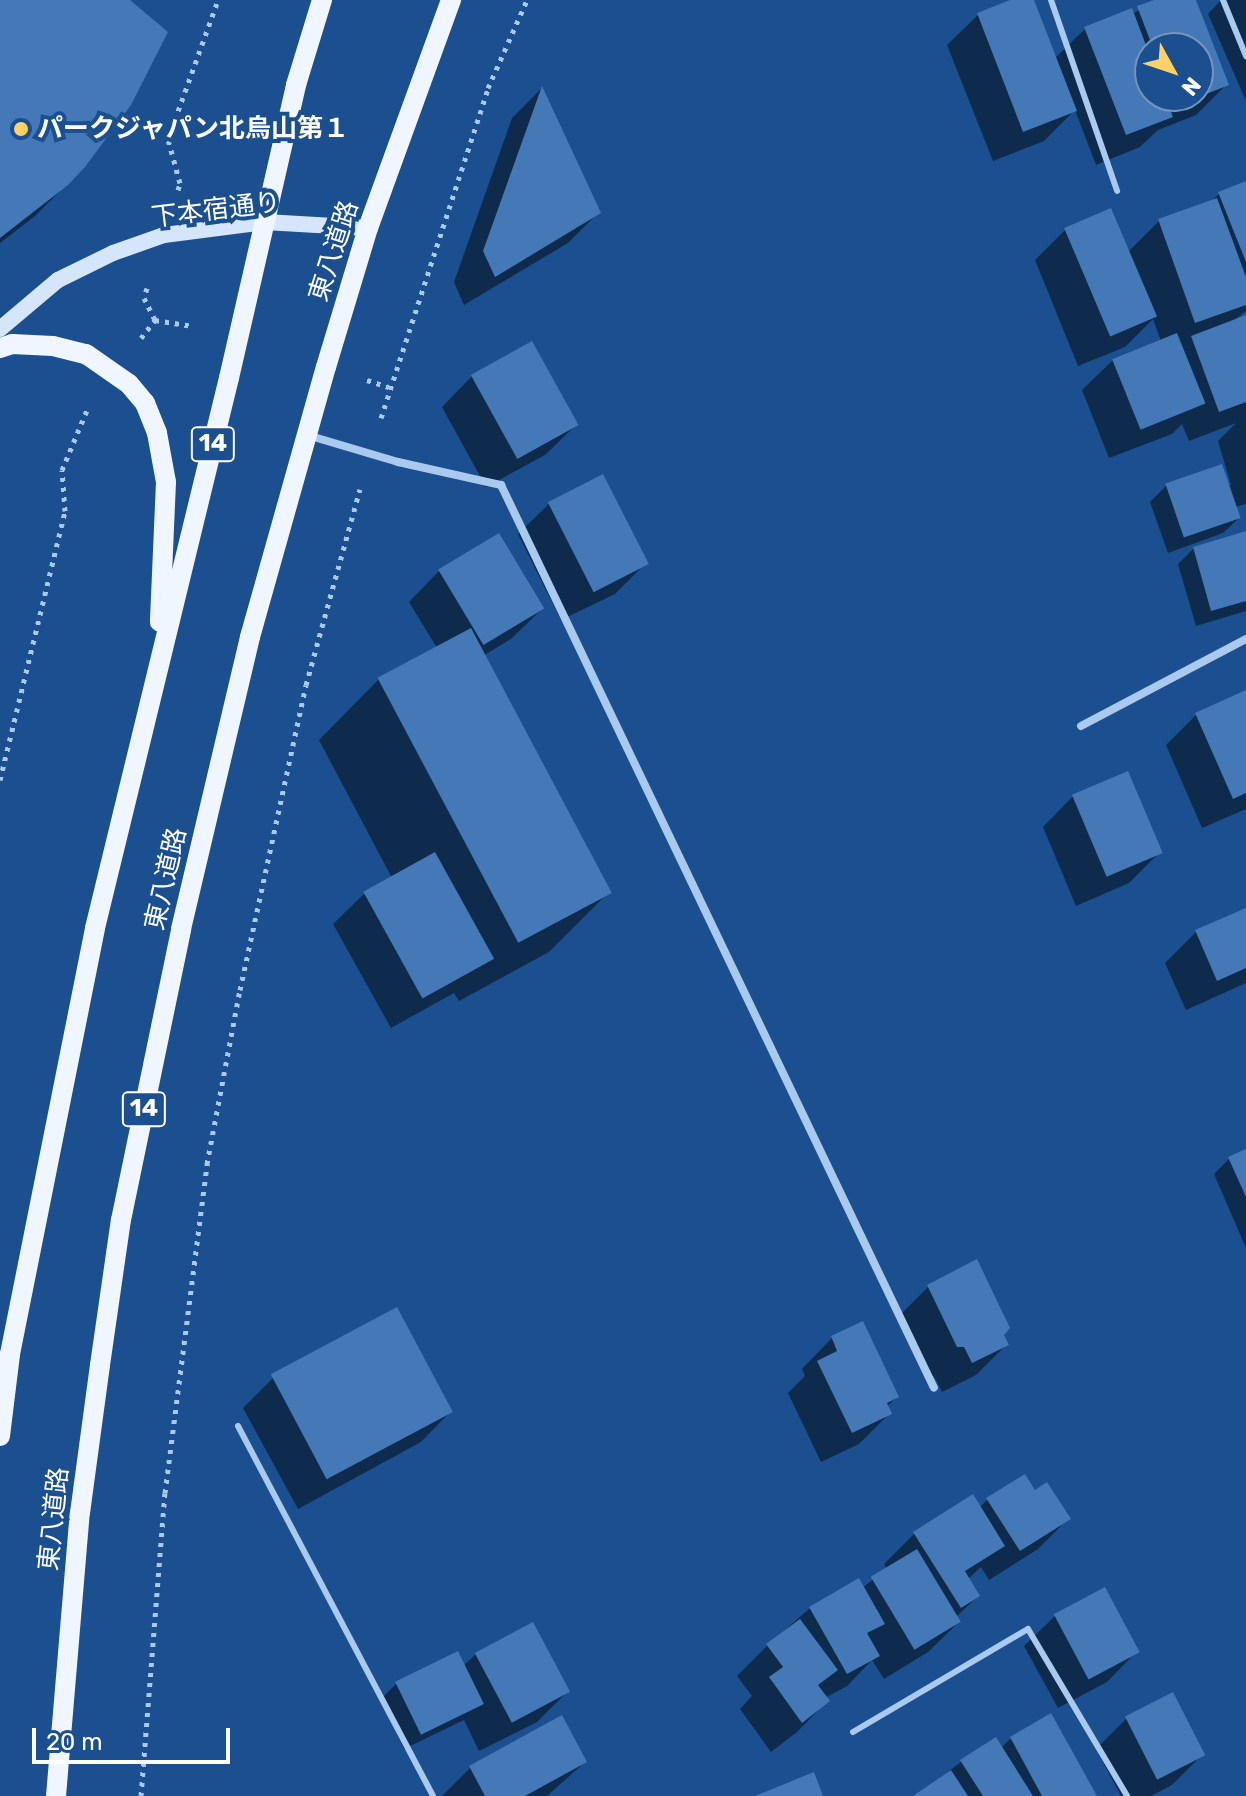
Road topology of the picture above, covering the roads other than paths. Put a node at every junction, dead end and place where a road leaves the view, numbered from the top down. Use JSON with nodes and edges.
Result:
{"nodes":[{"id":1,"x":322,"y":0,"type":"edge"},
{"id":2,"x":451,"y":0,"type":"edge"},
{"id":3,"x":1051,"y":0,"type":"edge"},
{"id":4,"x":1223,"y":0,"type":"edge"},
{"id":5,"x":1246,"y":56,"type":"edge"},
{"id":6,"x":1117,"y":191,"type":"dead end"},
{"id":7,"x":265,"y":222,"type":"junction"},
{"id":8,"x":368,"y":228,"type":"junction"},
{"id":9,"x":0,"y":329,"type":"edge"},
{"id":10,"x":0,"y":348,"type":"edge"},
{"id":11,"x":307,"y":434,"type":"junction"},
{"id":12,"x":1246,"y":639,"type":"edge"},
{"id":13,"x":158,"y":666,"type":"junction"},
{"id":14,"x":1081,"y":726,"type":"dead end"},
{"id":15,"x":934,"y":1388,"type":"dead end"},
{"id":16,"x":238,"y":1426,"type":"dead end"},
{"id":17,"x":0,"y":1436,"type":"edge"},
{"id":18,"x":853,"y":1732,"type":"dead end"},
{"id":19,"x":56,"y":1796,"type":"edge"},
{"id":20,"x":433,"y":1796,"type":"edge"},
{"id":21,"x":1127,"y":1796,"type":"edge"}],
"edges":[{"from":1,"to":7,"type":"main road","number":"14"},
{"from":2,"to":8,"type":"main road","name":"東八道路","number":"14"},
{"from":3,"to":6,"type":"lane"},
{"from":4,"to":5,"type":"lane"},
{"from":7,"to":8,"type":"street","name":"下本宿通り"},
{"from":7,"to":9,"type":"street","name":"下本宿通り"},
{"from":7,"to":13,"type":"main road","number":"14"},
{"from":8,"to":11,"type":"main road","name":"東八道路","number":"14"},
{"from":10,"to":13,"type":"main road"},
{"from":11,"to":15,"type":"street"},
{"from":11,"to":19,"type":"main road","name":"東八道路","number":"14"},
{"from":12,"to":14,"type":"street"},
{"from":13,"to":17,"type":"main road","number":"14"},
{"from":16,"to":20,"type":"lane"},
{"from":18,"to":21,"type":"lane"}]}
